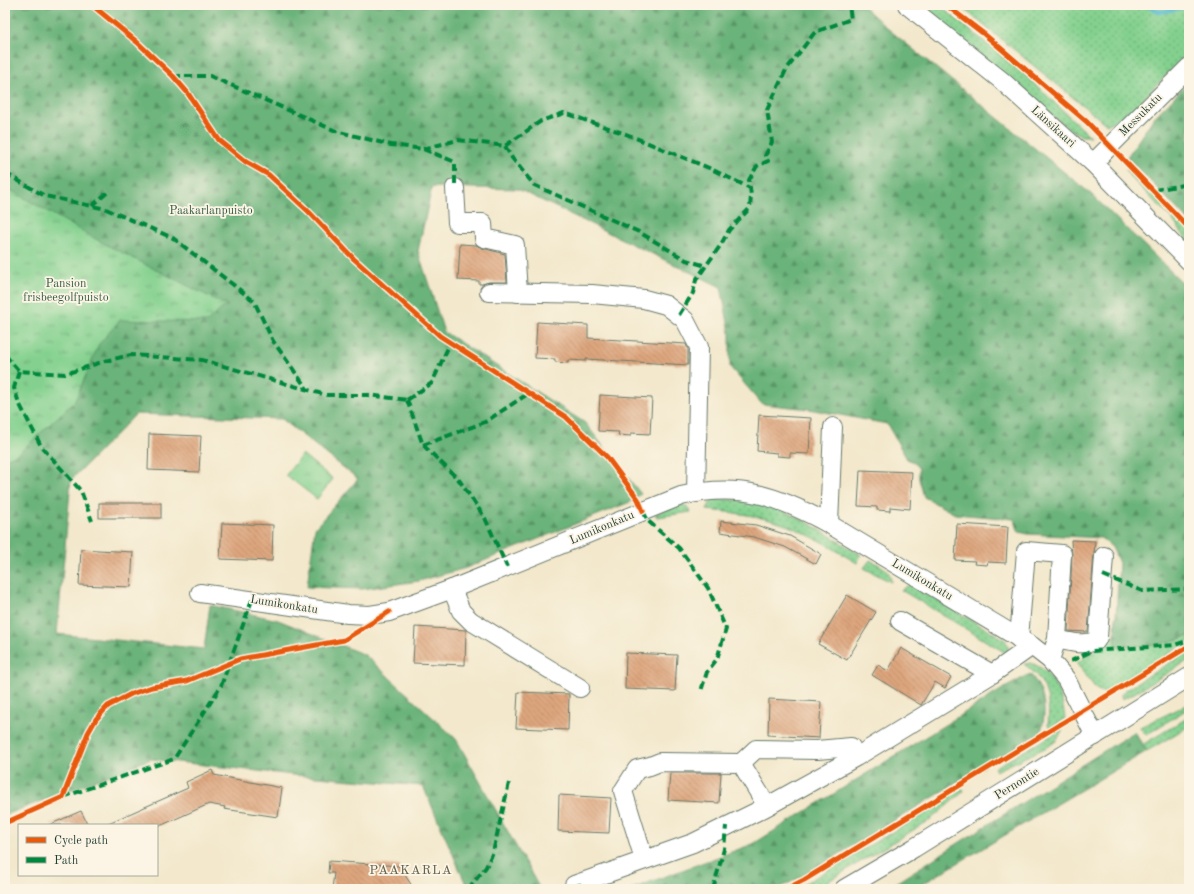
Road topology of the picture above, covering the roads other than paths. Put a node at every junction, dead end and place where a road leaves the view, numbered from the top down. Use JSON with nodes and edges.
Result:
{"nodes":[{"id":1,"x":907,"y":5,"type":"edge"},
{"id":2,"x":1189,"y":67,"type":"edge"},
{"id":3,"x":1093,"y":164,"type":"junction"},
{"id":4,"x":455,"y":188,"type":"dead end"},
{"id":5,"x":1189,"y":261,"type":"edge"},
{"id":6,"x":489,"y":292,"type":"dead end"},
{"id":7,"x":518,"y":293,"type":"junction"},
{"id":8,"x":833,"y":427,"type":"dead end"},
{"id":9,"x":696,"y":493,"type":"junction"},
{"id":10,"x":829,"y":524,"type":"junction"},
{"id":11,"x":1104,"y":556,"type":"dead end"},
{"id":12,"x":452,"y":589,"type":"junction"},
{"id":13,"x":200,"y":593,"type":"dead end"},
{"id":14,"x":900,"y":621,"type":"dead end"},
{"id":15,"x":1057,"y":639,"type":"junction"},
{"id":16,"x":1026,"y":643,"type":"junction"},
{"id":17,"x":1050,"y":660,"type":"junction"},
{"id":18,"x":992,"y":674,"type":"junction"},
{"id":19,"x":1189,"y":677,"type":"edge"},
{"id":20,"x":580,"y":688,"type":"dead end"},
{"id":21,"x":1095,"y":736,"type":"junction"},
{"id":22,"x":851,"y":747,"type":"dead end"},
{"id":23,"x":741,"y":763,"type":"junction"},
{"id":24,"x":767,"y":806,"type":"junction"},
{"id":25,"x":644,"y":859,"type":"junction"},
{"id":26,"x":574,"y":884,"type":"dead end"},
{"id":27,"x":844,"y":889,"type":"edge"}],
"edges":[{"from":1,"to":3,"type":"street","name":"Länsikaari"},
{"from":2,"to":3,"type":"street","name":"Messukatu"},
{"from":3,"to":5,"type":"street","name":"Länsikaari"},
{"from":4,"to":7,"type":"street"},
{"from":6,"to":7,"type":"street"},
{"from":7,"to":9,"type":"street"},
{"from":8,"to":10,"type":"street"},
{"from":9,"to":10,"type":"street","name":"Lumikonkatu"},
{"from":9,"to":12,"type":"street","name":"Lumikonkatu"},
{"from":10,"to":16,"type":"street","name":"Lumikonkatu"},
{"from":11,"to":15,"type":"street"},
{"from":12,"to":13,"type":"street","name":"Lumikonkatu"},
{"from":12,"to":20,"type":"street"},
{"from":14,"to":18,"type":"street"},
{"from":15,"to":16,"type":"street"},
{"from":15,"to":17,"type":"street"},
{"from":16,"to":17,"type":"street","name":"Lumikonkatu"},
{"from":16,"to":18,"type":"street"},
{"from":17,"to":21,"type":"street","name":"Lumikonkatu"},
{"from":18,"to":24,"type":"street"},
{"from":19,"to":21,"type":"street","name":"Pernontie"},
{"from":21,"to":27,"type":"street","name":"Pernontie"},
{"from":22,"to":23,"type":"street"},
{"from":23,"to":24,"type":"street"},
{"from":23,"to":25,"type":"street"},
{"from":24,"to":25,"type":"street"},
{"from":25,"to":26,"type":"street"}]}
